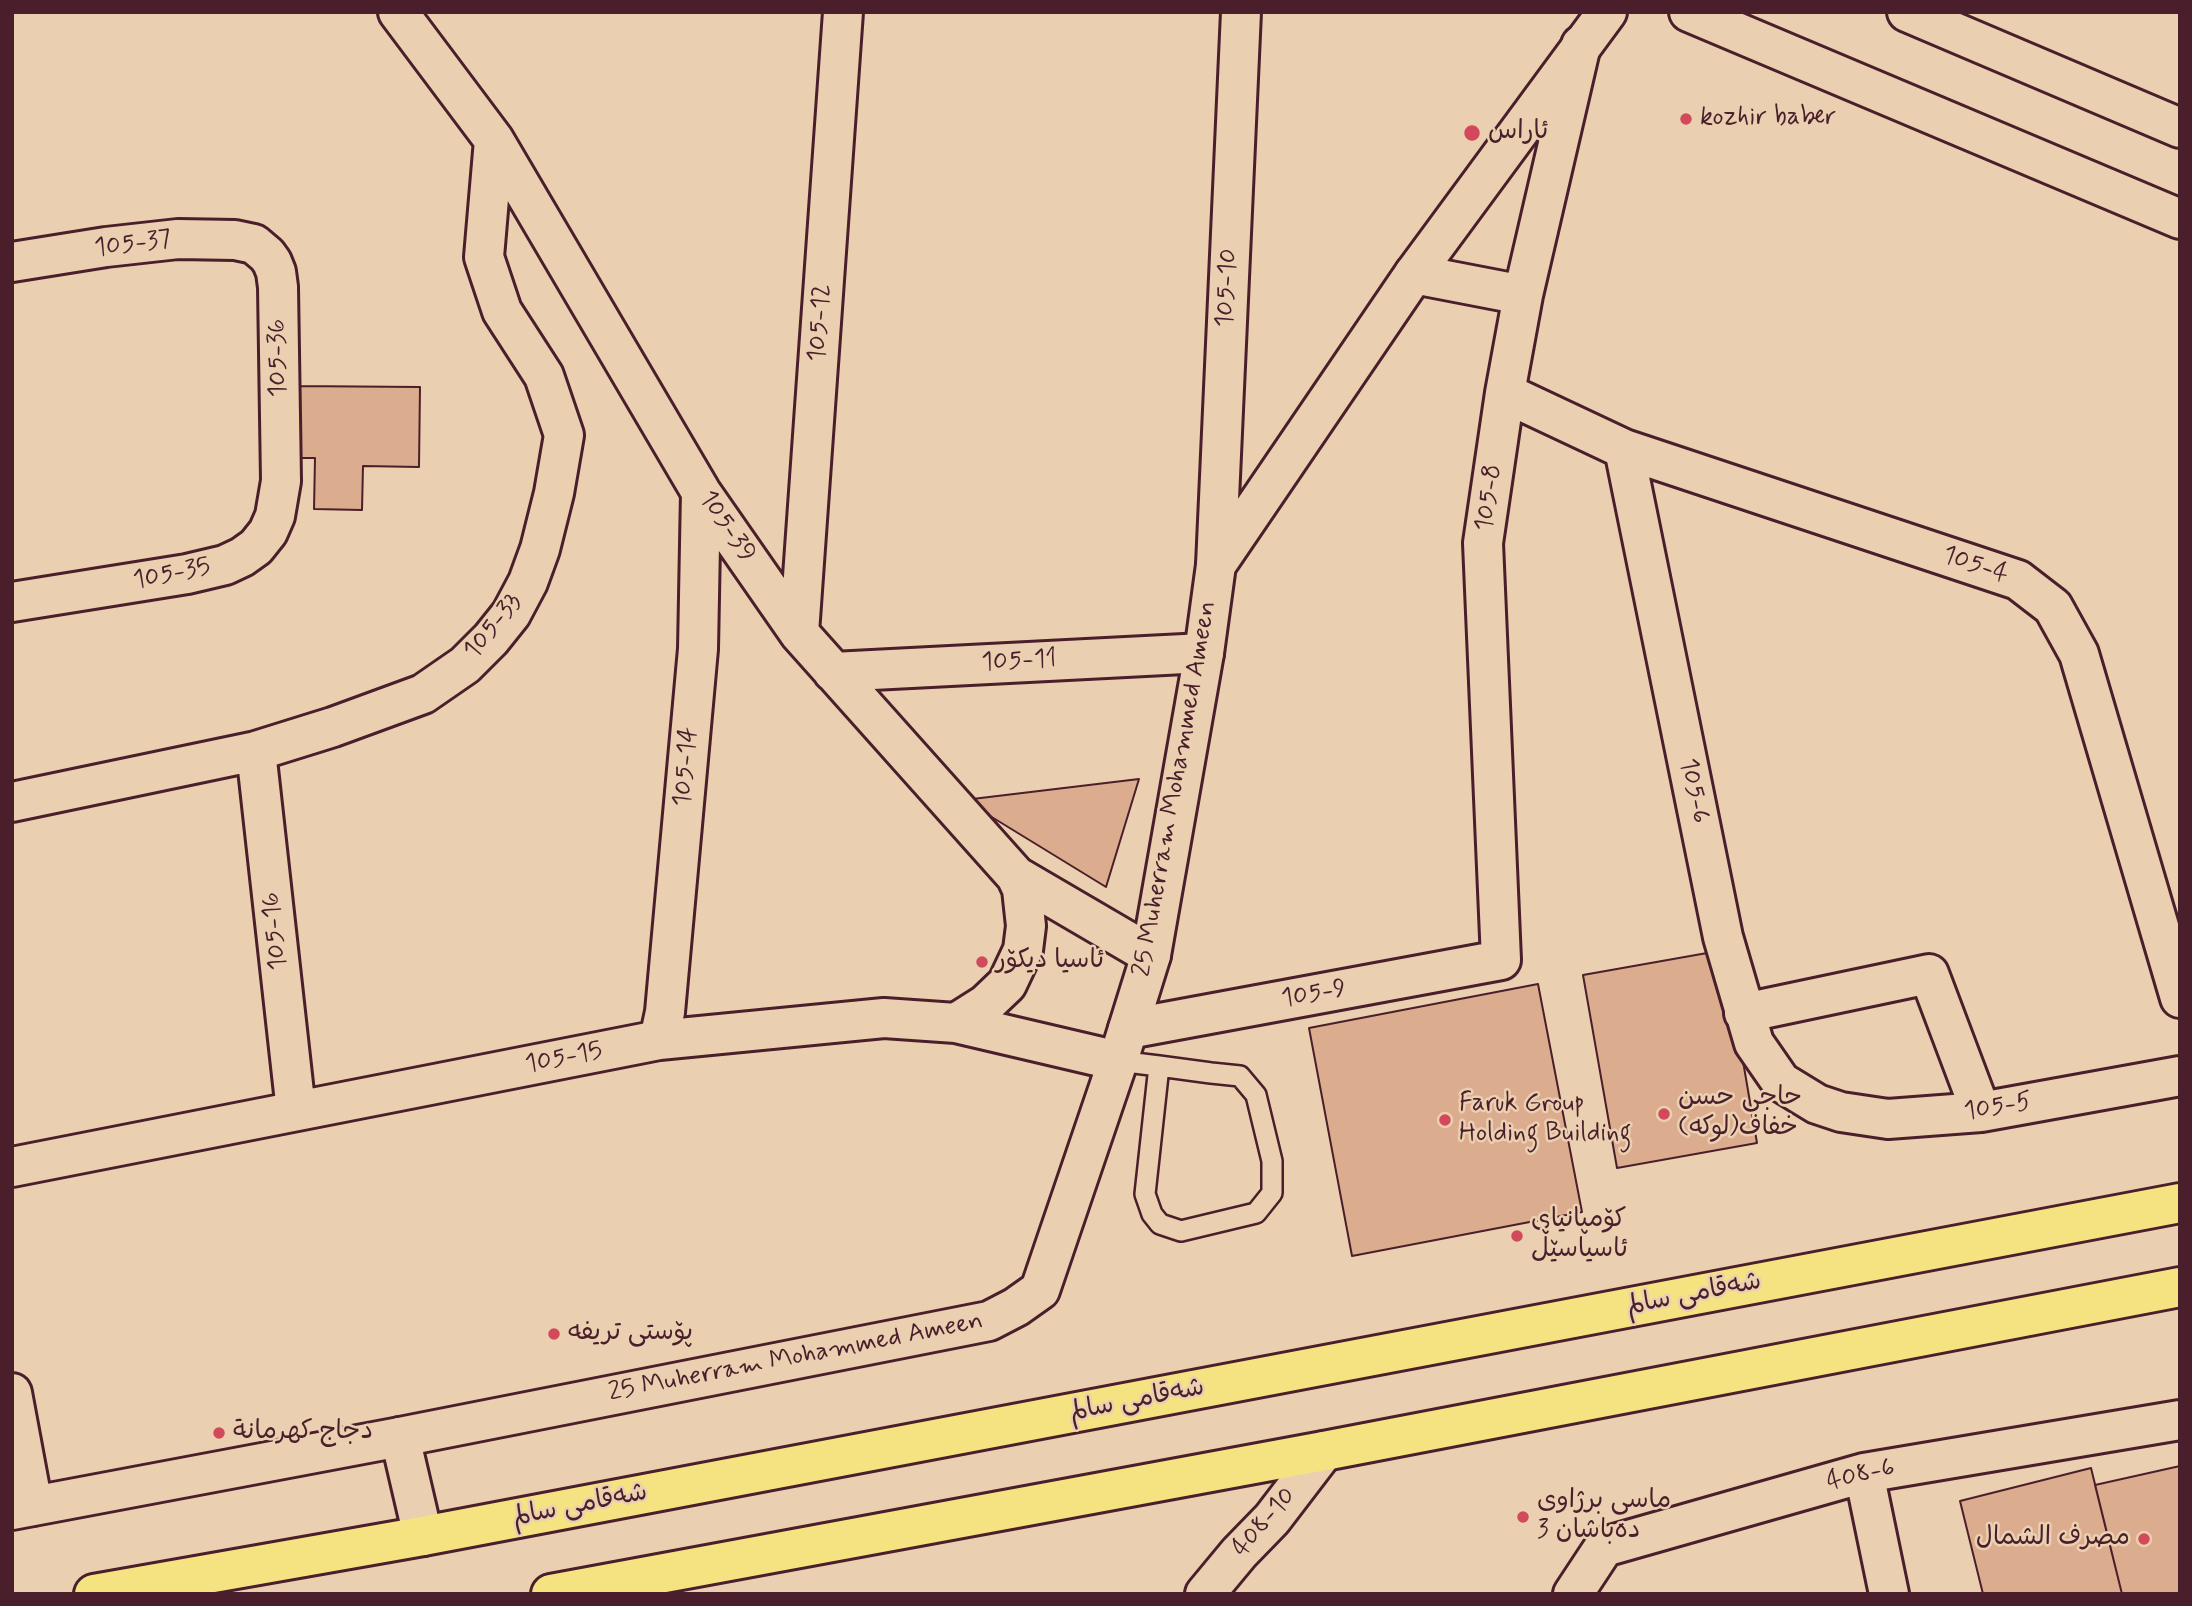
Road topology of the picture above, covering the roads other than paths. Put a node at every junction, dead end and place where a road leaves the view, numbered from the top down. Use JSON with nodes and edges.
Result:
{"nodes":[{"id":1,"x":398,"y":12,"type":"edge"},
{"id":2,"x":843,"y":12,"type":"edge"},
{"id":3,"x":1241,"y":12,"type":"edge"},
{"id":4,"x":1607,"y":12,"type":"edge"},
{"id":5,"x":1689,"y":12,"type":"edge"},
{"id":6,"x":1907,"y":12,"type":"edge"},
{"id":7,"x":1581,"y":45,"type":"junction"},
{"id":8,"x":2180,"y":128,"type":"edge"},
{"id":9,"x":494,"y":140,"type":"junction"},
{"id":10,"x":2180,"y":219,"type":"edge"},
{"id":11,"x":254,"y":244,"type":"joint"},
{"id":12,"x":12,"y":262,"type":"edge"},
{"id":13,"x":1414,"y":274,"type":"junction"},
{"id":14,"x":1523,"y":295,"type":"junction"},
{"id":15,"x":1505,"y":393,"type":"junction"},
{"id":16,"x":1623,"y":449,"type":"junction"},
{"id":17,"x":281,"y":481,"type":"joint"},
{"id":18,"x":701,"y":492,"type":"junction"},
{"id":19,"x":1216,"y":565,"type":"junction"},
{"id":20,"x":12,"y":602,"type":"edge"},
{"id":21,"x":799,"y":633,"type":"junction"},
{"id":22,"x":1204,"y":653,"type":"junction"},
{"id":23,"x":833,"y":672,"type":"junction"},
{"id":24,"x":256,"y":751,"type":"junction"},
{"id":25,"x":12,"y":802,"type":"edge"},
{"id":26,"x":1016,"y":876,"type":"junction"},
{"id":27,"x":1151,"y":955,"type":"junction"},
{"id":28,"x":1501,"y":960,"type":"joint"},
{"id":29,"x":2180,"y":998,"type":"edge"},
{"id":30,"x":1744,"y":1013,"type":"junction"},
{"id":31,"x":956,"y":1023,"type":"junction"},
{"id":32,"x":659,"y":1040,"type":"junction"},
{"id":33,"x":1123,"y":1045,"type":"junction"},
{"id":34,"x":1159,"y":1066,"type":"junction"},
{"id":35,"x":2180,"y":1076,"type":"edge"},
{"id":36,"x":1817,"y":1104,"type":"joint"},
{"id":37,"x":296,"y":1111,"type":"junction"},
{"id":38,"x":1981,"y":1112,"type":"junction"},
{"id":39,"x":12,"y":1167,"type":"edge"},
{"id":40,"x":2180,"y":1203,"type":"edge"},
{"id":41,"x":2180,"y":1287,"type":"edge"},
{"id":42,"x":12,"y":1393,"type":"edge"},
{"id":43,"x":2180,"y":1420,"type":"edge"},
{"id":44,"x":400,"y":1437,"type":"junction"},
{"id":45,"x":1324,"y":1451,"type":"junction"},
{"id":46,"x":1864,"y":1473,"type":"junction"},
{"id":47,"x":23,"y":1508,"type":"edge"},
{"id":48,"x":423,"y":1536,"type":"junction"},
{"id":49,"x":94,"y":1594,"type":"edge"},
{"id":50,"x":551,"y":1594,"type":"edge"},
{"id":51,"x":1205,"y":1594,"type":"edge"},
{"id":52,"x":1573,"y":1594,"type":"edge"},
{"id":53,"x":1888,"y":1594,"type":"edge"}],
"edges":[{"from":1,"to":9,"type":"street","name":"105-39"},
{"from":2,"to":21,"type":"street","name":"105-12"},
{"from":3,"to":19,"type":"street","name":"105-10"},
{"from":4,"to":7,"type":"street","name":"25 Muherram Mohammed Ameen"},
{"from":5,"to":10,"type":"street"},
{"from":6,"to":8,"type":"street"},
{"from":7,"to":13,"type":"street","name":"25 Muherram Mohammed Ameen"},
{"from":7,"to":14,"type":"street","name":"105-8"},
{"from":9,"to":18,"type":"street","name":"105-39"},
{"from":9,"to":24,"type":"street","name":"105-33"},
{"from":11,"to":12,"type":"street","name":"105-37"},
{"from":11,"to":17,"type":"street","name":"105-36"},
{"from":13,"to":14,"type":"street"},
{"from":13,"to":19,"type":"street","name":"25 Muherram Mohammed Ameen"},
{"from":14,"to":15,"type":"street","name":"105-8"},
{"from":15,"to":16,"type":"street","name":"105-4"},
{"from":15,"to":28,"type":"street","name":"105-8"},
{"from":16,"to":29,"type":"street","name":"105-4"},
{"from":16,"to":30,"type":"street","name":"105-6"},
{"from":17,"to":20,"type":"street","name":"105-35"},
{"from":18,"to":21,"type":"street","name":"105-39"},
{"from":18,"to":32,"type":"street","name":"105-14"},
{"from":19,"to":22,"type":"street","name":"25 Muherram Mohammed Ameen"},
{"from":21,"to":23,"type":"street","name":"105-39"},
{"from":22,"to":23,"type":"street","name":"105-11"},
{"from":22,"to":27,"type":"street","name":"25 Muherram Mohammed Ameen"},
{"from":23,"to":26,"type":"street","name":"105-39"},
{"from":24,"to":25,"type":"street","name":"105-33"},
{"from":24,"to":37,"type":"street","name":"105-16"},
{"from":26,"to":27,"type":"street","name":"105-39"},
{"from":26,"to":31,"type":"street"},
{"from":27,"to":33,"type":"street","name":"25 Muherram Mohammed Ameen"},
{"from":28,"to":33,"type":"street","name":"105-9"},
{"from":30,"to":36,"type":"street","name":"105-6"},
{"from":30,"to":38,"type":"street"},
{"from":31,"to":32,"type":"street","name":"105-15"},
{"from":31,"to":33,"type":"street","name":"105-15"},
{"from":32,"to":37,"type":"street","name":"105-15"},
{"from":33,"to":34,"type":"lane"},
{"from":33,"to":44,"type":"street","name":"25 Muherram Mohammed Ameen"},
{"from":34,"to":34,"type":"lane"},
{"from":35,"to":38,"type":"street","name":"105-5"},
{"from":36,"to":38,"type":"street","name":"105-5"},
{"from":37,"to":39,"type":"street","name":"105-15"},
{"from":40,"to":48,"type":"main road","name":"شەقامی سالم"},
{"from":41,"to":45,"type":"main road"},
{"from":42,"to":47,"type":"street"},
{"from":43,"to":46,"type":"street","name":"408-6"},
{"from":44,"to":47,"type":"street","name":"25 Muherram Mohammed Ameen"},
{"from":44,"to":48,"type":"street"},
{"from":45,"to":50,"type":"main road"},
{"from":45,"to":51,"type":"street","name":"408-10"},
{"from":46,"to":52,"type":"street","name":"408-6"},
{"from":46,"to":53,"type":"street"},
{"from":48,"to":49,"type":"main road","name":"شەقامی سالم"}]}
